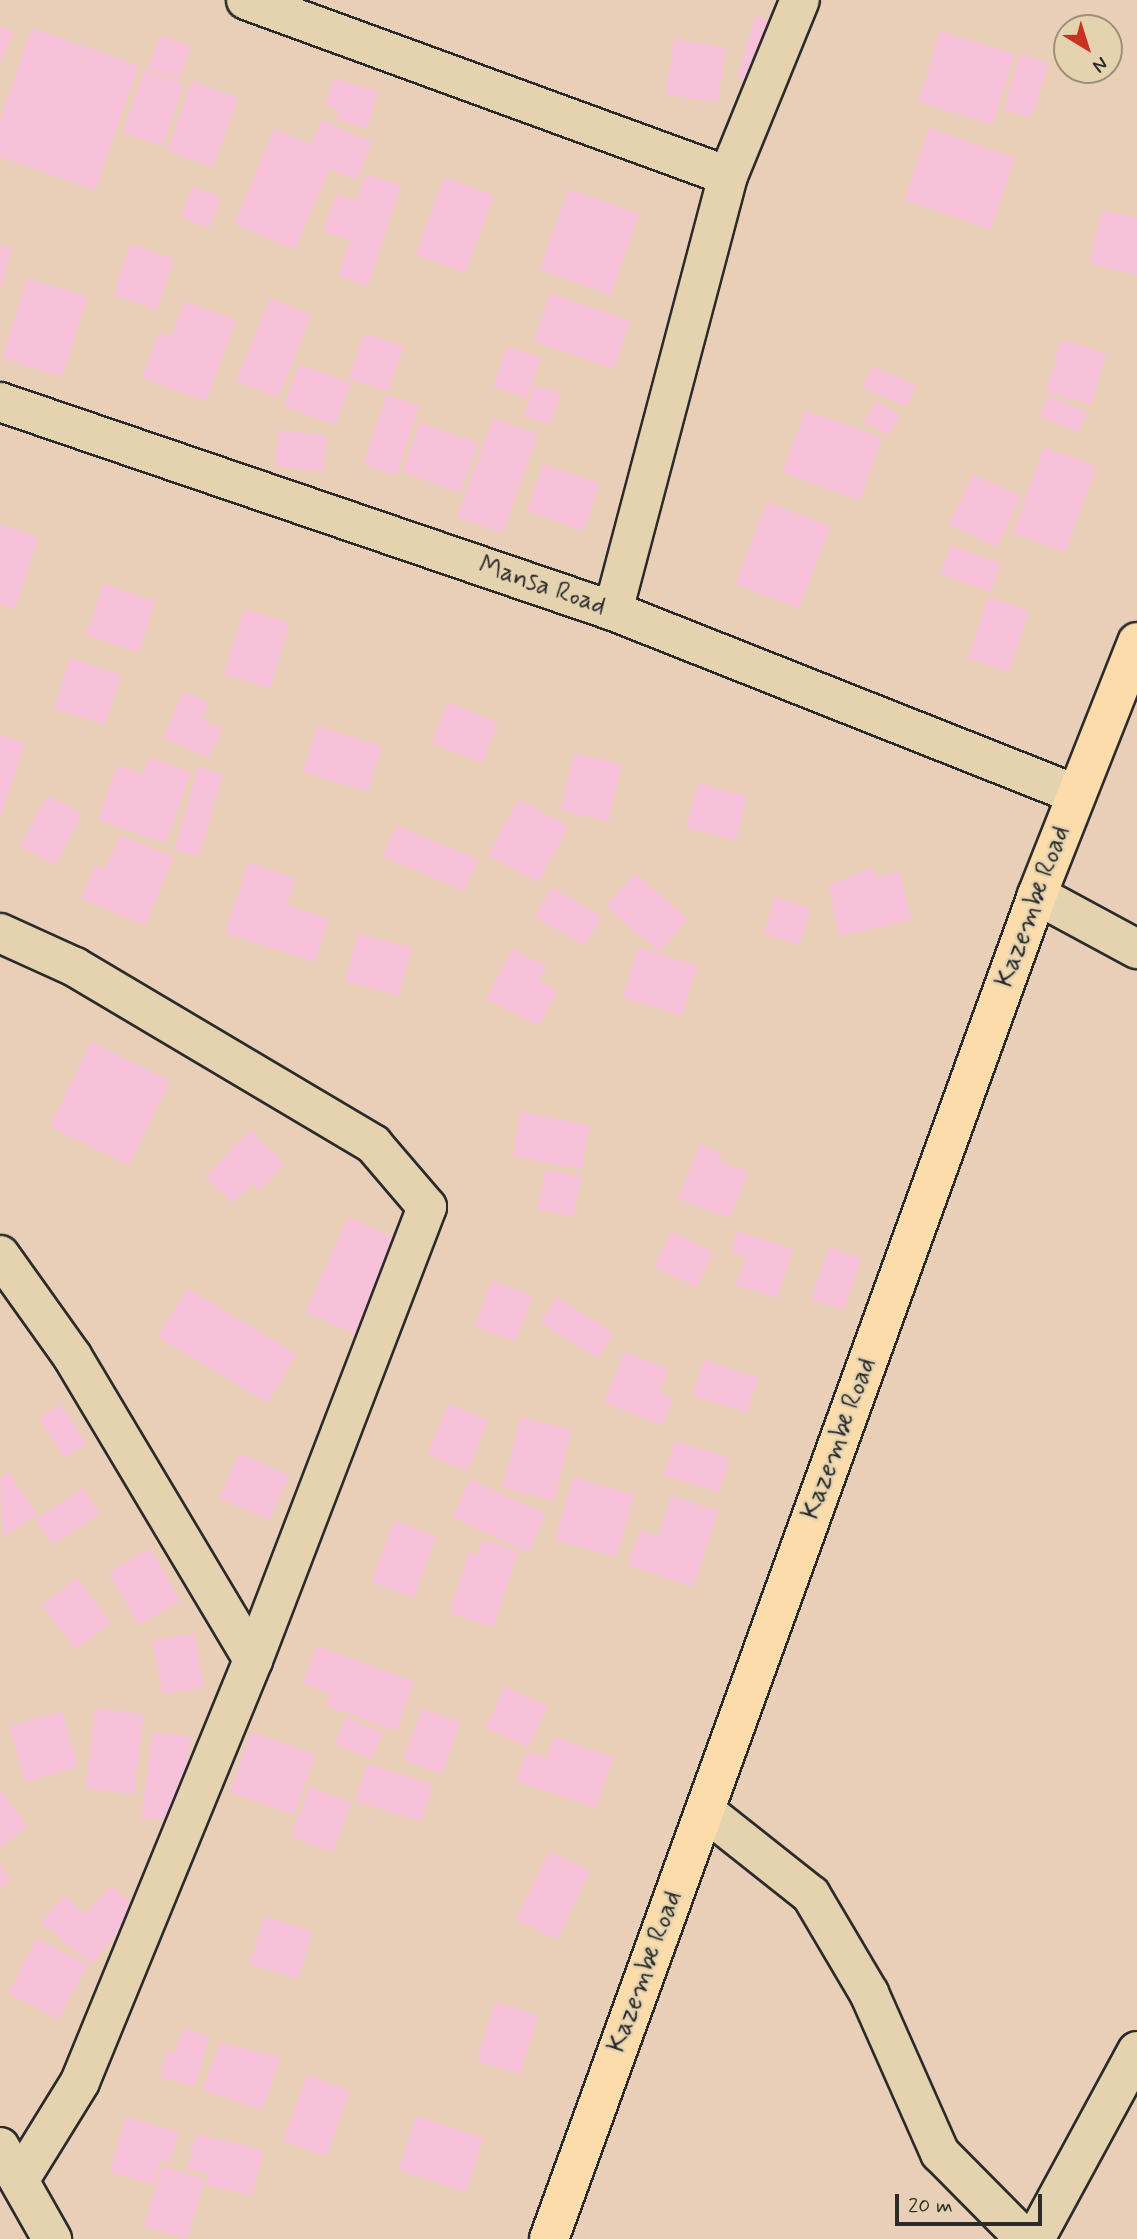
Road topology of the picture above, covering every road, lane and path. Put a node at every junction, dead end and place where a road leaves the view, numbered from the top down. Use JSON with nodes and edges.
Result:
{"nodes":[{"id":1,"x":246,"y":0,"type":"edge"},
{"id":2,"x":800,"y":0,"type":"edge"},
{"id":3,"x":313,"y":10,"type":"edge"},
{"id":4,"x":728,"y":176,"type":"junction"},
{"id":5,"x":0,"y":402,"type":"edge"},
{"id":6,"x":613,"y":611,"type":"junction"},
{"id":7,"x":1137,"y":642,"type":"edge"},
{"id":8,"x":1076,"y":794,"type":"junction"},
{"id":9,"x":1037,"y":895,"type":"junction"},
{"id":10,"x":0,"y":933,"type":"edge"},
{"id":11,"x":1137,"y":949,"type":"edge"},
{"id":12,"x":0,"y":1255,"type":"edge"},
{"id":13,"x":253,"y":1660,"type":"junction"},
{"id":14,"x":705,"y":1811,"type":"junction"},
{"id":15,"x":1137,"y":2051,"type":"edge"},
{"id":16,"x":10,"y":2163,"type":"edge"},
{"id":17,"x":52,"y":2239,"type":"edge"},
{"id":18,"x":549,"y":2239,"type":"edge"},
{"id":19,"x":1025,"y":2239,"type":"edge"},
{"id":20,"x":1035,"y":2239,"type":"edge"}],
"edges":[{"from":1,"to":3,"type":"street"},
{"from":2,"to":4,"type":"street"},
{"from":3,"to":4,"type":"street"},
{"from":4,"to":6,"type":"street"},
{"from":5,"to":6,"type":"street","name":"Mansa Road"},
{"from":6,"to":8,"type":"street","name":"Mansa Road"},
{"from":7,"to":8,"type":"main road","name":"Kazembe Road"},
{"from":8,"to":9,"type":"main road","name":"Kazembe Road"},
{"from":9,"to":11,"type":"street"},
{"from":9,"to":14,"type":"main road","name":"Kazembe Road"},
{"from":10,"to":13,"type":"street"},
{"from":12,"to":13,"type":"street"},
{"from":13,"to":16,"type":"street"},
{"from":14,"to":18,"type":"main road","name":"Kazembe Road"},
{"from":14,"to":19,"type":"street"},
{"from":15,"to":20,"type":"street"},
{"from":16,"to":17,"type":"street"}]}
